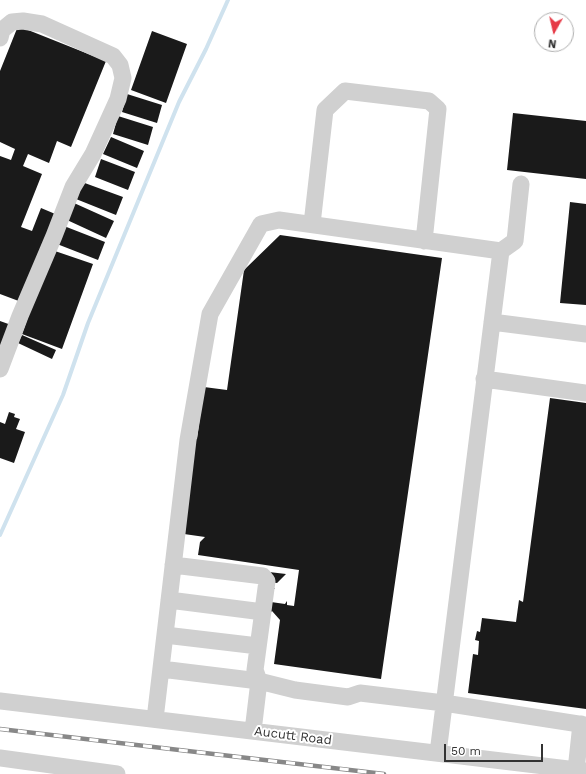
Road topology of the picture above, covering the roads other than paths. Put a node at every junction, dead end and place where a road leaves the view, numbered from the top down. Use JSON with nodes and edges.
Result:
{"nodes":[{"id":1,"x":0,"y":38,"type":"edge"},
{"id":2,"x":521,"y":184,"type":"dead end"},
{"id":3,"x":312,"y":224,"type":"junction"},
{"id":4,"x":424,"y":241,"type":"junction"},
{"id":5,"x":501,"y":251,"type":"junction"},
{"id":6,"x":492,"y":322,"type":"junction"},
{"id":7,"x":586,"y":334,"type":"edge"},
{"id":8,"x":0,"y":369,"type":"edge"},
{"id":9,"x":484,"y":379,"type":"junction"},
{"id":10,"x":586,"y":393,"type":"edge"},
{"id":11,"x":173,"y":565,"type":"junction"},
{"id":12,"x":169,"y":600,"type":"junction"},
{"id":13,"x":263,"y":612,"type":"junction"},
{"id":14,"x":165,"y":635,"type":"junction"},
{"id":15,"x":258,"y":646,"type":"junction"},
{"id":16,"x":161,"y":669,"type":"junction"},
{"id":17,"x":259,"y":681,"type":"junction"},
{"id":18,"x":0,"y":701,"type":"edge"},
{"id":19,"x":444,"y":703,"type":"junction"},
{"id":20,"x":154,"y":719,"type":"junction"},
{"id":21,"x":584,"y":725,"type":"edge"},
{"id":22,"x":253,"y":731,"type":"junction"},
{"id":23,"x":438,"y":753,"type":"junction"},
{"id":24,"x":0,"y":758,"type":"edge"},
{"id":25,"x":581,"y":770,"type":"edge"},
{"id":26,"x":118,"y":774,"type":"edge"}],
"edges":[{"from":1,"to":8,"type":"street"},
{"from":2,"to":5,"type":"street"},
{"from":3,"to":4,"type":"street"},
{"from":3,"to":4,"type":"street"},
{"from":3,"to":11,"type":"street"},
{"from":4,"to":5,"type":"street"},
{"from":5,"to":6,"type":"street"},
{"from":6,"to":7,"type":"street"},
{"from":6,"to":9,"type":"street"},
{"from":9,"to":10,"type":"street"},
{"from":9,"to":19,"type":"street"},
{"from":11,"to":12,"type":"street"},
{"from":11,"to":13,"type":"street"},
{"from":12,"to":13,"type":"street"},
{"from":12,"to":14,"type":"street"},
{"from":13,"to":15,"type":"street"},
{"from":14,"to":15,"type":"street"},
{"from":14,"to":16,"type":"street"},
{"from":15,"to":17,"type":"street"},
{"from":16,"to":17,"type":"street"},
{"from":16,"to":20,"type":"street"},
{"from":17,"to":19,"type":"street"},
{"from":17,"to":22,"type":"street"},
{"from":18,"to":20,"type":"street","name":"Aucutt Road"},
{"from":19,"to":21,"type":"street"},
{"from":19,"to":23,"type":"street"},
{"from":20,"to":22,"type":"street","name":"Aucutt Road"},
{"from":21,"to":25,"type":"street"},
{"from":22,"to":23,"type":"street","name":"Aucutt Road"},
{"from":23,"to":25,"type":"street","name":"Aucutt Road"},
{"from":24,"to":26,"type":"street"}]}
